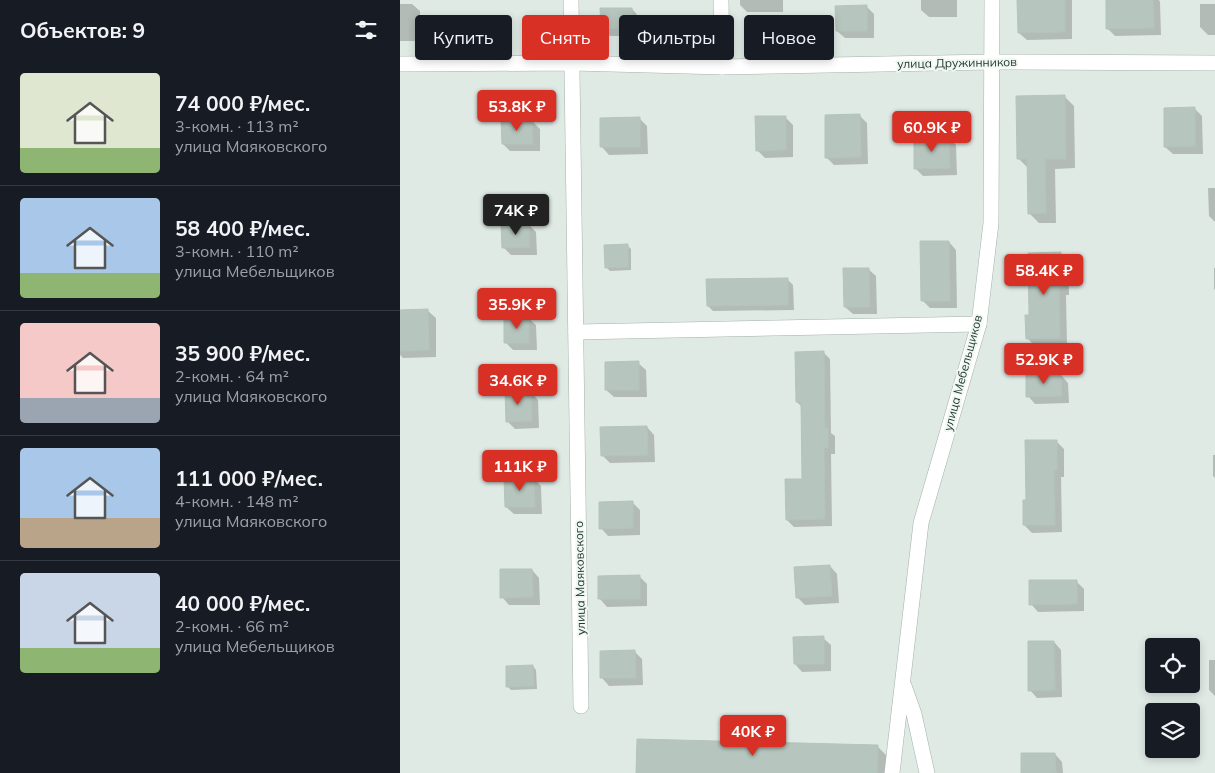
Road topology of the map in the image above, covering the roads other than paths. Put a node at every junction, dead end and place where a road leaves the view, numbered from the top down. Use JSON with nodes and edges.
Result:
{"nodes":[{"id":1,"x":571,"y":0,"type":"edge"},
{"id":2,"x":721,"y":0,"type":"edge"},
{"id":3,"x":992,"y":0,"type":"edge"},
{"id":4,"x":992,"y":62,"type":"junction"},
{"id":5,"x":573,"y":63,"type":"junction"},
{"id":6,"x":1215,"y":63,"type":"edge"},
{"id":7,"x":400,"y":64,"type":"edge"},
{"id":8,"x":722,"y":67,"type":"junction"},
{"id":9,"x":979,"y":324,"type":"junction"},
{"id":10,"x":576,"y":332,"type":"junction"},
{"id":11,"x":902,"y":683,"type":"junction"},
{"id":12,"x":581,"y":706,"type":"dead end"},
{"id":13,"x":892,"y":773,"type":"edge"},
{"id":14,"x":927,"y":773,"type":"edge"}],
"edges":[{"from":1,"to":5,"type":"street","name":"улица Маяковского"},
{"from":2,"to":8,"type":"street"},
{"from":3,"to":4,"type":"street","name":"улица Мебельщиков"},
{"from":4,"to":6,"type":"street","name":"улица Дружинников"},
{"from":4,"to":8,"type":"street","name":"улица Дружинников"},
{"from":4,"to":9,"type":"street","name":"улица Мебельщиков"},
{"from":5,"to":7,"type":"street","name":"улица Дружинников"},
{"from":5,"to":8,"type":"street","name":"улица Дружинников"},
{"from":5,"to":10,"type":"street","name":"улица Маяковского"},
{"from":9,"to":10,"type":"street"},
{"from":9,"to":11,"type":"street","name":"улица Мебельщиков"},
{"from":10,"to":12,"type":"street","name":"улица Маяковского"},
{"from":11,"to":13,"type":"street","name":"улица Мебельщиков"},
{"from":11,"to":14,"type":"street"}]}
